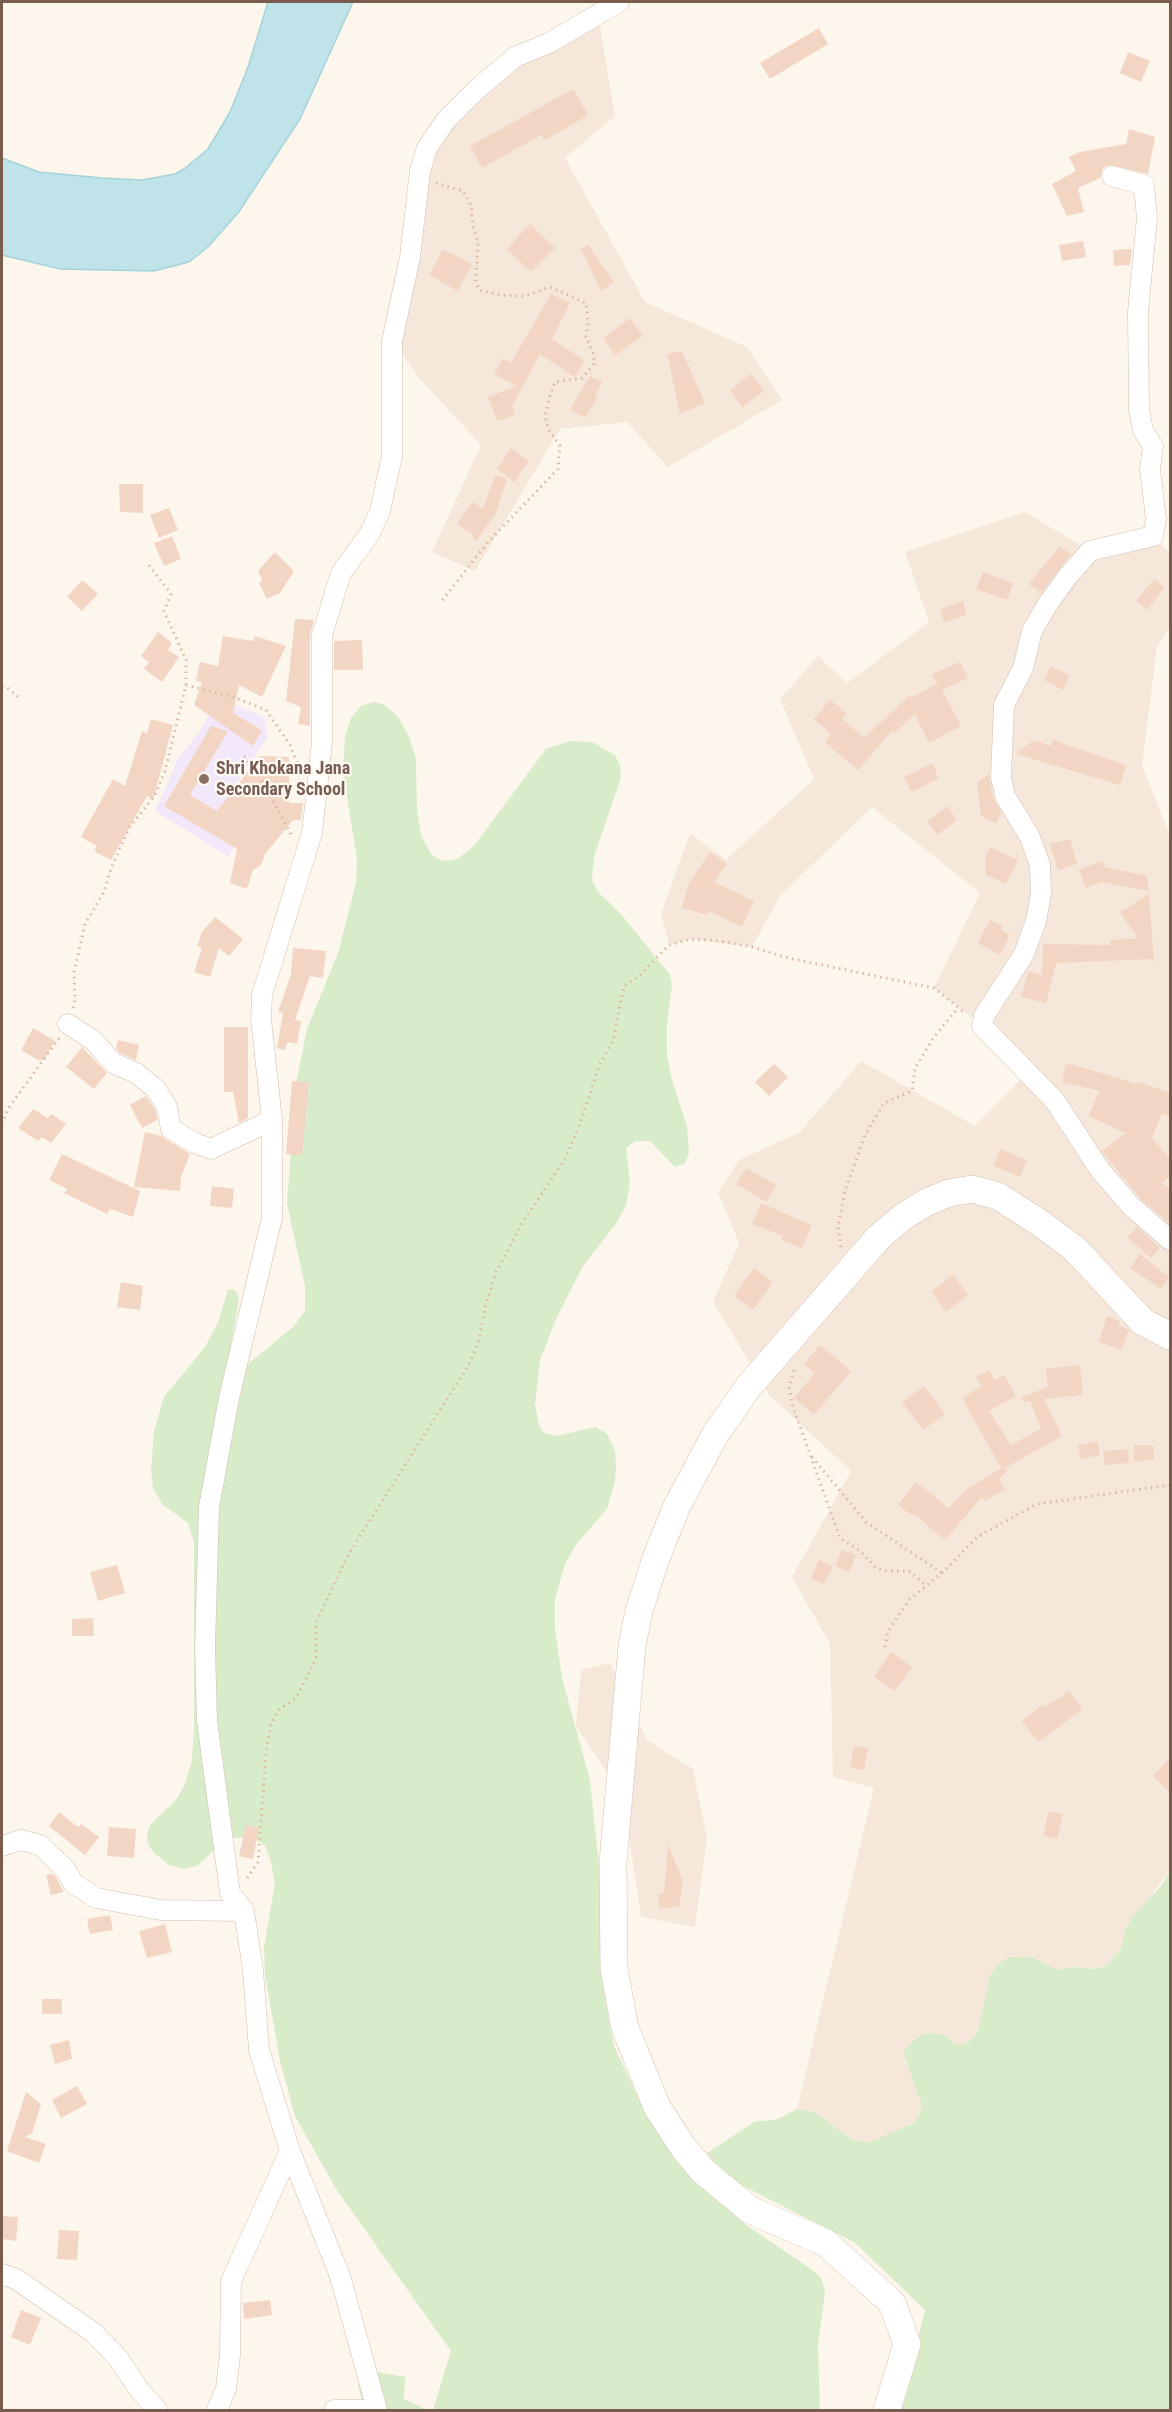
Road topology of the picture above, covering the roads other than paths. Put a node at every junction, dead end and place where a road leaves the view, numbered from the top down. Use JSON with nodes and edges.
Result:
{"nodes":[{"id":1,"x":619,"y":2,"type":"edge"},
{"id":2,"x":1112,"y":176,"type":"dead end"},
{"id":3,"x":68,"y":1024,"type":"road end"},
{"id":4,"x":272,"y":1120,"type":"junction"},
{"id":5,"x":1170,"y":1240,"type":"edge"},
{"id":6,"x":1170,"y":1336,"type":"edge"},
{"id":7,"x":2,"y":1846,"type":"edge"},
{"id":8,"x":244,"y":1911,"type":"junction"},
{"id":9,"x":290,"y":2151,"type":"junction"},
{"id":10,"x":2,"y":2274,"type":"edge"},
{"id":11,"x":158,"y":2410,"type":"edge"},
{"id":12,"x":217,"y":2410,"type":"edge"},
{"id":13,"x":334,"y":2410,"type":"edge"},
{"id":14,"x":368,"y":2410,"type":"edge"},
{"id":15,"x":377,"y":2410,"type":"edge"},
{"id":16,"x":887,"y":2410,"type":"edge"}],
"edges":[{"from":1,"to":4,"type":"street"},
{"from":2,"to":5,"type":"street"},
{"from":3,"to":4,"type":"street"},
{"from":4,"to":8,"type":"street"},
{"from":6,"to":16,"type":"main road"},
{"from":7,"to":8,"type":"street"},
{"from":8,"to":9,"type":"street"},
{"from":9,"to":12,"type":"street"},
{"from":9,"to":15,"type":"street"},
{"from":10,"to":11,"type":"street"},
{"from":13,"to":14,"type":"street"}]}
